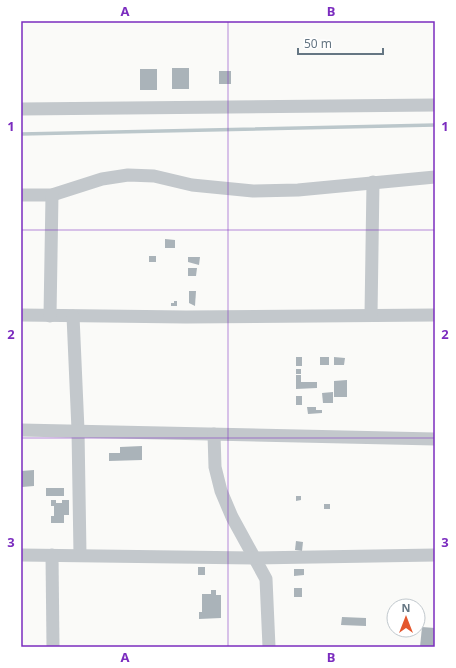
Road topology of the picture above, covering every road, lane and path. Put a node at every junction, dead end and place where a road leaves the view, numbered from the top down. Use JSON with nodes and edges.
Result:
{"nodes":[{"id":1,"x":435,"y":105,"type":"edge"},
{"id":2,"x":21,"y":108,"type":"edge"},
{"id":3,"x":435,"y":177,"type":"edge"},
{"id":4,"x":373,"y":182,"type":"junction"},
{"id":5,"x":21,"y":195,"type":"edge"},
{"id":6,"x":52,"y":195,"type":"junction"},
{"id":7,"x":21,"y":315,"type":"edge"},
{"id":8,"x":371,"y":315,"type":"junction"},
{"id":9,"x":435,"y":315,"type":"edge"},
{"id":10,"x":50,"y":316,"type":"junction"},
{"id":11,"x":73,"y":316,"type":"junction"},
{"id":12,"x":21,"y":430,"type":"edge"},
{"id":13,"x":78,"y":430,"type":"junction"},
{"id":14,"x":214,"y":434,"type":"junction"},
{"id":15,"x":435,"y":439,"type":"edge"},
{"id":16,"x":80,"y":554,"type":"junction"},
{"id":17,"x":21,"y":555,"type":"edge"},
{"id":18,"x":52,"y":555,"type":"junction"},
{"id":19,"x":435,"y":555,"type":"edge"},
{"id":20,"x":254,"y":558,"type":"junction"},
{"id":21,"x":54,"y":647,"type":"edge"},
{"id":22,"x":269,"y":647,"type":"edge"}],
"edges":[{"from":1,"to":2,"type":"street"},
{"from":3,"to":4,"type":"street"},
{"from":4,"to":6,"type":"street"},
{"from":4,"to":8,"type":"street"},
{"from":5,"to":6,"type":"street"},
{"from":6,"to":10,"type":"street"},
{"from":7,"to":10,"type":"street"},
{"from":8,"to":9,"type":"street"},
{"from":8,"to":11,"type":"street"},
{"from":10,"to":11,"type":"street"},
{"from":11,"to":13,"type":"street"},
{"from":12,"to":13,"type":"street"},
{"from":13,"to":14,"type":"street"},
{"from":13,"to":16,"type":"street"},
{"from":14,"to":15,"type":"street"},
{"from":14,"to":20,"type":"street"},
{"from":16,"to":18,"type":"street"},
{"from":16,"to":20,"type":"street"},
{"from":17,"to":18,"type":"street"},
{"from":18,"to":21,"type":"street"},
{"from":19,"to":20,"type":"street"},
{"from":20,"to":22,"type":"street"}]}
